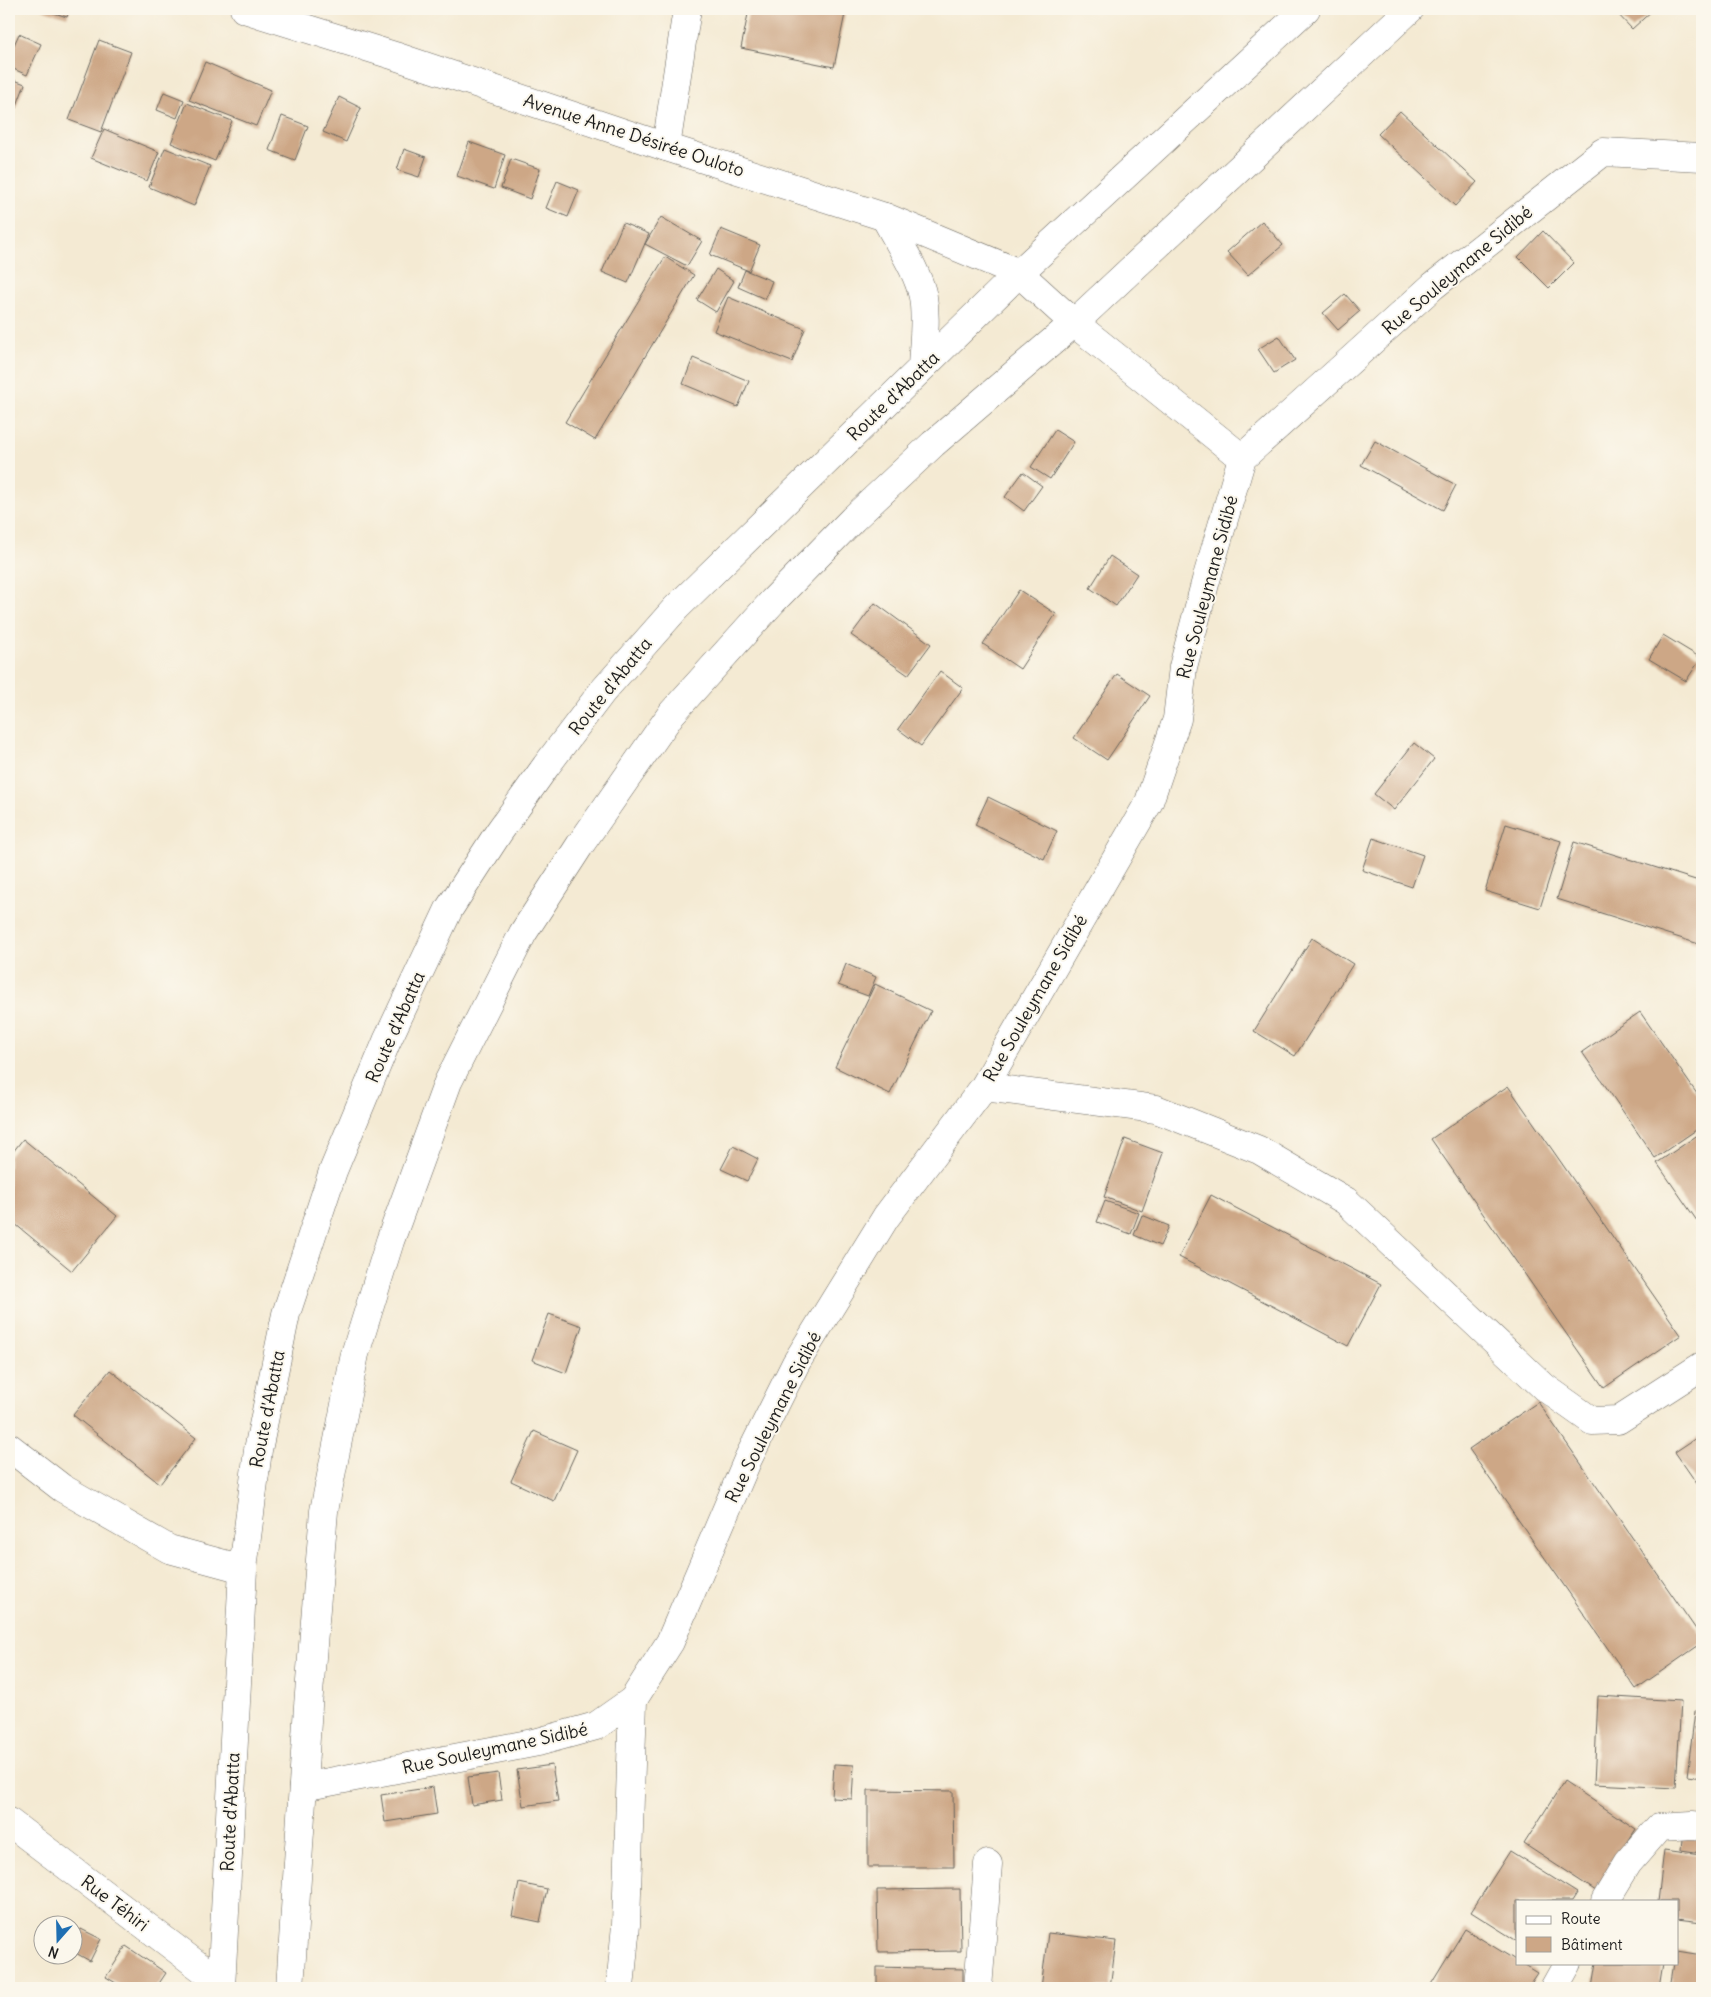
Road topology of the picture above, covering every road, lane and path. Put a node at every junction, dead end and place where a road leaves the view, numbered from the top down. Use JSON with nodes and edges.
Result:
{"nodes":[{"id":1,"x":244,"y":9,"type":"edge"},
{"id":2,"x":687,"y":9,"type":"edge"},
{"id":3,"x":1306,"y":9,"type":"edge"},
{"id":4,"x":1410,"y":9,"type":"edge"},
{"id":5,"x":666,"y":147,"type":"junction"},
{"id":6,"x":1702,"y":157,"type":"edge"},
{"id":7,"x":885,"y":218,"type":"junction"},
{"id":8,"x":1019,"y":273,"type":"junction"},
{"id":9,"x":1074,"y":323,"type":"junction"},
{"id":10,"x":922,"y":367,"type":"junction"},
{"id":11,"x":1242,"y":458,"type":"junction"},
{"id":12,"x":984,"y":1086,"type":"junction"},
{"id":13,"x":1702,"y":1366,"type":"edge"},
{"id":14,"x":9,"y":1447,"type":"edge"},
{"id":15,"x":243,"y":1569,"type":"junction"},
{"id":16,"x":633,"y":1700,"type":"junction"},
{"id":17,"x":303,"y":1787,"type":"junction"},
{"id":18,"x":9,"y":1822,"type":"edge"},
{"id":19,"x":1702,"y":1826,"type":"edge"},
{"id":20,"x":988,"y":1864,"type":"dead end"},
{"id":21,"x":1606,"y":1900,"type":"edge"},
{"id":22,"x":1567,"y":1964,"type":"edge"},
{"id":23,"x":221,"y":1986,"type":"edge"},
{"id":24,"x":290,"y":1988,"type":"edge"},
{"id":25,"x":620,"y":1988,"type":"edge"},
{"id":26,"x":978,"y":1988,"type":"edge"},
{"id":27,"x":1554,"y":1988,"type":"edge"}],
"edges":[{"from":1,"to":5,"type":"street","name":"Avenue Anne Désirée Ouloto"},
{"from":2,"to":5,"type":"street"},
{"from":3,"to":8,"type":"street","name":"Route d'Abatta"},
{"from":4,"to":9,"type":"street"},
{"from":5,"to":7,"type":"street","name":"Avenue Anne Désirée Ouloto"},
{"from":6,"to":11,"type":"street","name":"Rue Souleymane Sidibé"},
{"from":7,"to":8,"type":"street","name":"Avenue Anne Désirée Ouloto"},
{"from":7,"to":10,"type":"street"},
{"from":8,"to":9,"type":"street","name":"Avenue Anne Désirée Ouloto"},
{"from":8,"to":10,"type":"street","name":"Route d'Abatta"},
{"from":9,"to":11,"type":"street","name":"Avenue Anne Désirée Ouloto"},
{"from":9,"to":17,"type":"street"},
{"from":10,"to":15,"type":"street","name":"Route d'Abatta"},
{"from":11,"to":12,"type":"street","name":"Rue Souleymane Sidibé"},
{"from":12,"to":13,"type":"street"},
{"from":12,"to":16,"type":"street","name":"Rue Souleymane Sidibé"},
{"from":14,"to":15,"type":"street"},
{"from":15,"to":23,"type":"street","name":"Route d'Abatta"},
{"from":16,"to":17,"type":"street","name":"Rue Souleymane Sidibé"},
{"from":16,"to":25,"type":"street"},
{"from":17,"to":24,"type":"street"},
{"from":18,"to":23,"type":"street","name":"Rue Téhiri"},
{"from":19,"to":21,"type":"street"},
{"from":20,"to":26,"type":"street"},
{"from":22,"to":27,"type":"street"}]}
